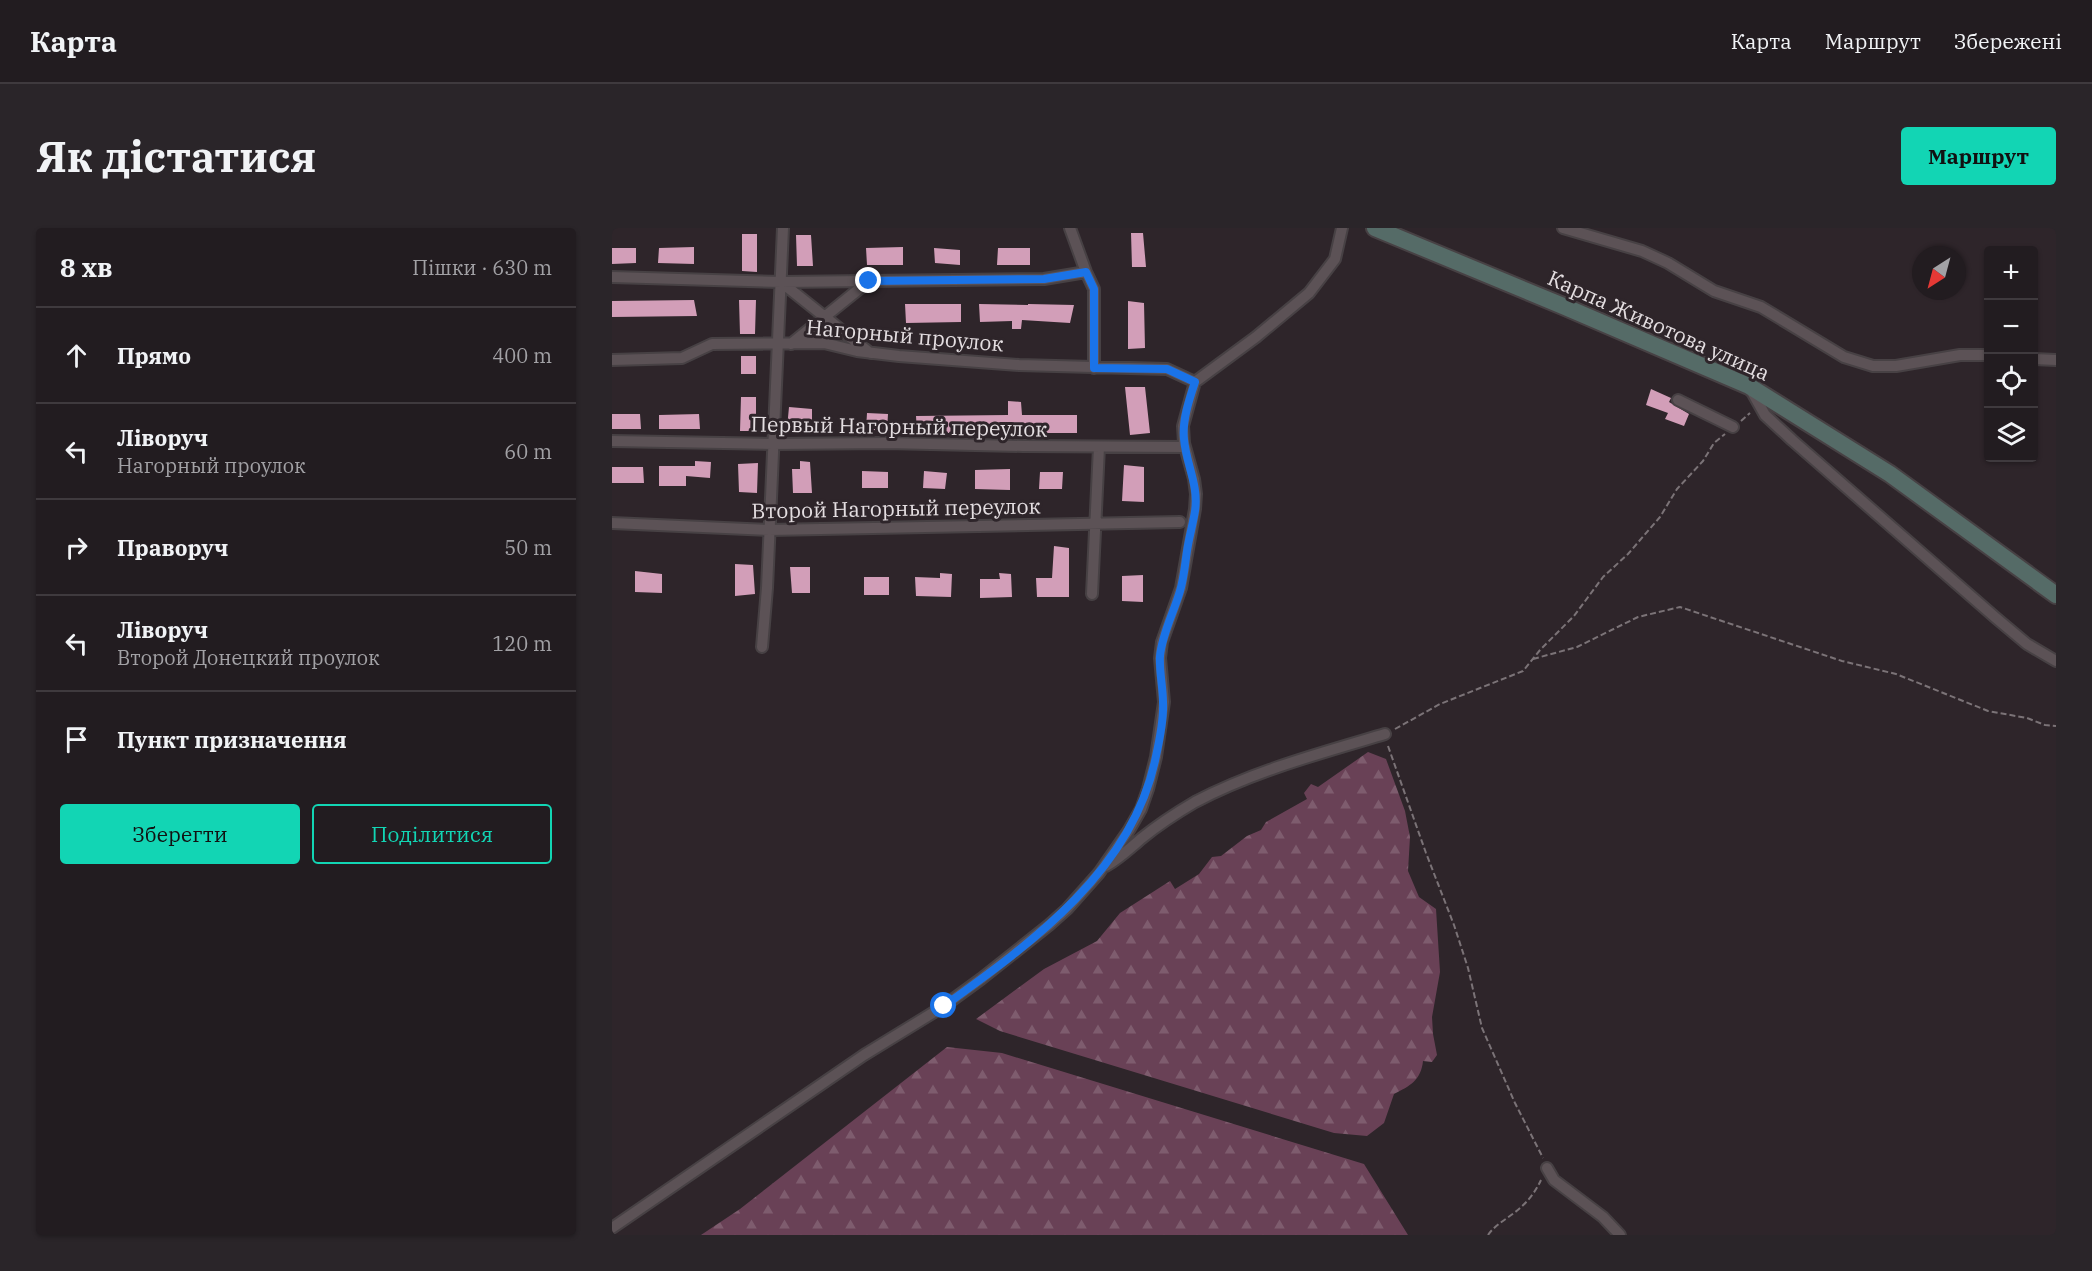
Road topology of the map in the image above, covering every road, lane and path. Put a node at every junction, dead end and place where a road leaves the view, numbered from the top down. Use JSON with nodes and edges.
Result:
{"nodes":[{"id":1,"x":783,"y":228,"type":"edge"},
{"id":2,"x":1070,"y":228,"type":"edge"},
{"id":3,"x":1342,"y":228,"type":"edge"},
{"id":4,"x":1375,"y":228,"type":"edge"},
{"id":5,"x":1563,"y":228,"type":"edge"},
{"id":6,"x":1086,"y":272,"type":"junction"},
{"id":7,"x":612,"y":278,"type":"edge"},
{"id":8,"x":869,"y":281,"type":"junction"},
{"id":9,"x":781,"y":282,"type":"junction"},
{"id":10,"x":844,"y":302,"type":"junction"},
{"id":11,"x":824,"y":317,"type":"junction"},
{"id":12,"x":845,"y":333,"type":"junction"},
{"id":13,"x":779,"y":344,"type":"junction"},
{"id":14,"x":790,"y":344,"type":"junction"},
{"id":15,"x":870,"y":353,"type":"junction"},
{"id":16,"x":1984,"y":355,"type":"edge"},
{"id":17,"x":2038,"y":358,"type":"edge"},
{"id":18,"x":612,"y":360,"type":"edge"},
{"id":19,"x":2056,"y":360,"type":"edge"},
{"id":20,"x":1094,"y":368,"type":"junction"},
{"id":21,"x":1195,"y":382,"type":"junction"},
{"id":22,"x":1749,"y":386,"type":"junction"},
{"id":23,"x":1678,"y":400,"type":"dead end"},
{"id":24,"x":1760,"y":406,"type":"junction"},
{"id":25,"x":1733,"y":427,"type":"junction"},
{"id":26,"x":612,"y":441,"type":"edge"},
{"id":27,"x":772,"y":444,"type":"junction"},
{"id":28,"x":1099,"y":447,"type":"junction"},
{"id":29,"x":1185,"y":447,"type":"junction"},
{"id":30,"x":1180,"y":522,"type":"dead end"},
{"id":31,"x":612,"y":523,"type":"edge"},
{"id":32,"x":1096,"y":524,"type":"junction"},
{"id":33,"x":768,"y":530,"type":"junction"},
{"id":34,"x":1092,"y":594,"type":"dead end"},
{"id":35,"x":2056,"y":595,"type":"edge"},
{"id":36,"x":762,"y":646,"type":"dead end"},
{"id":37,"x":1533,"y":659,"type":"junction"},
{"id":38,"x":2056,"y":661,"type":"edge"},
{"id":39,"x":2056,"y":726,"type":"edge"},
{"id":40,"x":1385,"y":734,"type":"junction"},
{"id":41,"x":1102,"y":869,"type":"junction"},
{"id":42,"x":1547,"y":1167,"type":"junction"},
{"id":43,"x":612,"y":1228,"type":"edge"},
{"id":44,"x":1488,"y":1235,"type":"edge"},
{"id":45,"x":1620,"y":1235,"type":"edge"}],
"edges":[{"from":1,"to":9,"type":"street"},
{"from":2,"to":6,"type":"street"},
{"from":3,"to":21,"type":"street"},
{"from":4,"to":22,"type":"main road","name":"Карпа Животова улица"},
{"from":5,"to":16,"type":"street"},
{"from":6,"to":8,"type":"street"},
{"from":6,"to":20,"type":"street"},
{"from":7,"to":9,"type":"street"},
{"from":8,"to":9,"type":"street"},
{"from":8,"to":10,"type":"street"},
{"from":9,"to":11,"type":"street"},
{"from":9,"to":13,"type":"street"},
{"from":10,"to":11,"type":"street"},
{"from":10,"to":12,"type":"street"},
{"from":11,"to":12,"type":"street"},
{"from":11,"to":14,"type":"street"},
{"from":12,"to":15,"type":"street"},
{"from":13,"to":14,"type":"street","name":"Нагорный проулок"},
{"from":13,"to":18,"type":"street","name":"Нагорный проулок"},
{"from":13,"to":27,"type":"street"},
{"from":14,"to":15,"type":"street","name":"Нагорный проулок"},
{"from":15,"to":20,"type":"street","name":"Нагорный проулок"},
{"from":17,"to":19,"type":"street"},
{"from":20,"to":21,"type":"street","name":"Нагорный проулок"},
{"from":21,"to":29,"type":"street"},
{"from":22,"to":24,"type":"street"},
{"from":22,"to":35,"type":"main road","name":"Карпа Животова улица"},
{"from":23,"to":25,"type":"street"},
{"from":24,"to":25,"type":"path"},
{"from":24,"to":38,"type":"street"},
{"from":25,"to":37,"type":"path"},
{"from":26,"to":27,"type":"street","name":"Первый Нагорный переулок"},
{"from":27,"to":28,"type":"street","name":"Первый Нагорный переулок"},
{"from":27,"to":33,"type":"street"},
{"from":28,"to":29,"type":"street","name":"Первый Нагорный переулок"},
{"from":28,"to":32,"type":"street"},
{"from":29,"to":41,"type":"street"},
{"from":30,"to":32,"type":"street","name":"Второй Нагорный переулок"},
{"from":31,"to":33,"type":"street","name":"Второй Нагорный переулок"},
{"from":32,"to":33,"type":"street","name":"Второй Нагорный переулок"},
{"from":32,"to":34,"type":"street"},
{"from":33,"to":36,"type":"street"},
{"from":37,"to":39,"type":"path"},
{"from":37,"to":40,"type":"path"},
{"from":40,"to":41,"type":"street"},
{"from":40,"to":42,"type":"path"},
{"from":41,"to":43,"type":"street"},
{"from":42,"to":44,"type":"path"},
{"from":42,"to":45,"type":"street"}]}
